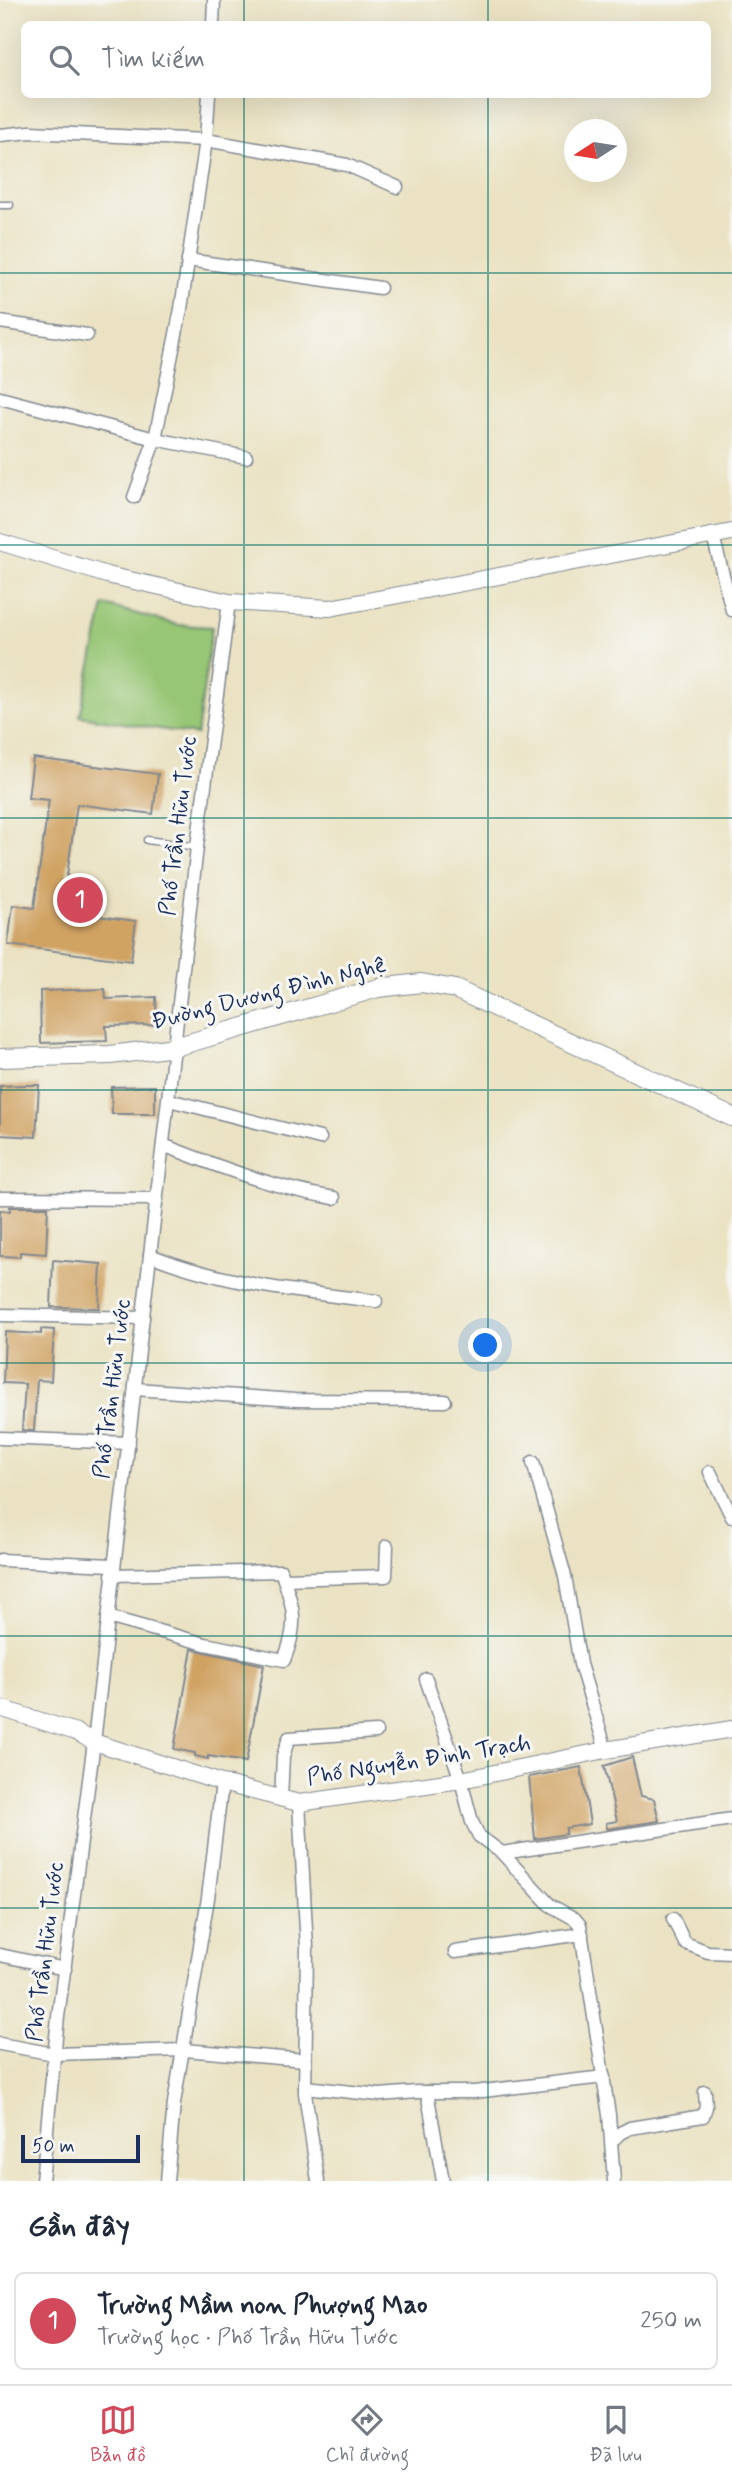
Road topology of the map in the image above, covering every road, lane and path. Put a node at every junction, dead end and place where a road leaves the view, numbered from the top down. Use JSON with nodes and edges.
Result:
{"nodes":[{"id":1,"x":214,"y":0,"type":"edge"},
{"id":2,"x":213,"y":21,"type":"edge"},
{"id":3,"x":209,"y":98,"type":"edge"},
{"id":4,"x":0,"y":135,"type":"edge"},
{"id":5,"x":206,"y":140,"type":"junction"},
{"id":6,"x":397,"y":187,"type":"dead end"},
{"id":7,"x":0,"y":205,"type":"edge"},
{"id":8,"x":10,"y":205,"type":"dead end"},
{"id":9,"x":188,"y":260,"type":"junction"},
{"id":10,"x":380,"y":288,"type":"dead end"},
{"id":11,"x":0,"y":322,"type":"edge"},
{"id":12,"x":87,"y":335,"type":"dead end"},
{"id":13,"x":0,"y":398,"type":"edge"},
{"id":14,"x":155,"y":439,"type":"junction"},
{"id":15,"x":246,"y":457,"type":"dead end"},
{"id":16,"x":134,"y":497,"type":"dead end"},
{"id":17,"x":732,"y":532,"type":"edge"},
{"id":18,"x":713,"y":536,"type":"junction"},
{"id":19,"x":0,"y":542,"type":"edge"},
{"id":20,"x":229,"y":602,"type":"junction"},
{"id":21,"x":732,"y":611,"type":"edge"},
{"id":22,"x":147,"y":840,"type":"dead end"},
{"id":23,"x":197,"y":847,"type":"junction"},
{"id":24,"x":175,"y":1046,"type":"junction"},
{"id":25,"x":0,"y":1058,"type":"edge"},
{"id":26,"x":169,"y":1100,"type":"junction"},
{"id":27,"x":732,"y":1117,"type":"edge"},
{"id":28,"x":320,"y":1138,"type":"dead end"},
{"id":29,"x":163,"y":1145,"type":"junction"},
{"id":30,"x":0,"y":1198,"type":"edge"},
{"id":31,"x":334,"y":1198,"type":"dead end"},
{"id":32,"x":157,"y":1199,"type":"junction"},
{"id":33,"x":150,"y":1255,"type":"junction"},
{"id":34,"x":376,"y":1301,"type":"dead end"},
{"id":35,"x":0,"y":1315,"type":"edge"},
{"id":36,"x":143,"y":1318,"type":"junction"},
{"id":37,"x":135,"y":1389,"type":"junction"},
{"id":38,"x":445,"y":1401,"type":"dead end"},
{"id":39,"x":0,"y":1438,"type":"edge"},
{"id":40,"x":128,"y":1443,"type":"junction"},
{"id":41,"x":533,"y":1462,"type":"dead end"},
{"id":42,"x":710,"y":1472,"type":"dead end"},
{"id":43,"x":732,"y":1517,"type":"edge"},
{"id":44,"x":387,"y":1546,"type":"dead end"},
{"id":45,"x":0,"y":1560,"type":"edge"},
{"id":46,"x":113,"y":1570,"type":"junction"},
{"id":47,"x":284,"y":1579,"type":"junction"},
{"id":48,"x":108,"y":1617,"type":"junction"},
{"id":49,"x":426,"y":1679,"type":"dead end"},
{"id":50,"x":0,"y":1708,"type":"edge"},
{"id":51,"x":732,"y":1729,"type":"edge"},
{"id":52,"x":376,"y":1732,"type":"dead end"},
{"id":53,"x":94,"y":1742,"type":"junction"},
{"id":54,"x":606,"y":1750,"type":"junction"},
{"id":55,"x":461,"y":1780,"type":"junction"},
{"id":56,"x":222,"y":1783,"type":"junction"},
{"id":57,"x":281,"y":1799,"type":"junction"},
{"id":58,"x":299,"y":1803,"type":"junction"},
{"id":59,"x":732,"y":1819,"type":"edge"},
{"id":60,"x":502,"y":1853,"type":"junction"},
{"id":61,"x":673,"y":1919,"type":"dead end"},
{"id":62,"x":582,"y":1934,"type":"junction"},
{"id":63,"x":455,"y":1952,"type":"dead end"},
{"id":64,"x":732,"y":1953,"type":"edge"},
{"id":65,"x":0,"y":1955,"type":"edge"},
{"id":66,"x":65,"y":1969,"type":"junction"},
{"id":67,"x":0,"y":2043,"type":"edge"},
{"id":68,"x":184,"y":2050,"type":"junction"},
{"id":69,"x":54,"y":2054,"type":"junction"},
{"id":70,"x":305,"y":2060,"type":"junction"},
{"id":71,"x":604,"y":2077,"type":"junction"},
{"id":72,"x":305,"y":2087,"type":"junction"},
{"id":73,"x":427,"y":2092,"type":"junction"},
{"id":74,"x":705,"y":2092,"type":"dead end"},
{"id":75,"x":612,"y":2141,"type":"junction"},
{"id":76,"x":42,"y":2181,"type":"edge"},
{"id":77,"x":167,"y":2181,"type":"edge"},
{"id":78,"x":318,"y":2181,"type":"edge"},
{"id":79,"x":443,"y":2181,"type":"edge"},
{"id":80,"x":614,"y":2181,"type":"edge"}],
"edges":[{"from":1,"to":2,"type":"street"},
{"from":3,"to":5,"type":"street"},
{"from":4,"to":5,"type":"street"},
{"from":5,"to":6,"type":"street"},
{"from":5,"to":9,"type":"street"},
{"from":7,"to":8,"type":"lane"},
{"from":9,"to":10,"type":"street"},
{"from":9,"to":14,"type":"street"},
{"from":11,"to":12,"type":"street"},
{"from":13,"to":14,"type":"street"},
{"from":14,"to":15,"type":"street"},
{"from":14,"to":16,"type":"street"},
{"from":17,"to":18,"type":"street"},
{"from":18,"to":20,"type":"street"},
{"from":18,"to":21,"type":"street"},
{"from":19,"to":20,"type":"street"},
{"from":20,"to":23,"type":"street","name":"Phố Trần Hữu Tước"},
{"from":22,"to":23,"type":"lane"},
{"from":23,"to":24,"type":"street","name":"Phố Trần Hữu Tước"},
{"from":24,"to":25,"type":"main road","name":"Đường Dương Đình Nghệ"},
{"from":24,"to":26,"type":"street","name":"Phố Trần Hữu Tước"},
{"from":24,"to":27,"type":"main road","name":"Đường Dương Đình Nghệ"},
{"from":26,"to":28,"type":"street"},
{"from":26,"to":29,"type":"street","name":"Phố Trần Hữu Tước"},
{"from":29,"to":31,"type":"street"},
{"from":29,"to":32,"type":"street","name":"Phố Trần Hữu Tước"},
{"from":30,"to":32,"type":"street"},
{"from":32,"to":33,"type":"street","name":"Phố Trần Hữu Tước"},
{"from":33,"to":34,"type":"street"},
{"from":33,"to":36,"type":"street","name":"Phố Trần Hữu Tước"},
{"from":35,"to":36,"type":"street"},
{"from":36,"to":37,"type":"street","name":"Phố Trần Hữu Tước"},
{"from":37,"to":38,"type":"street"},
{"from":37,"to":40,"type":"street","name":"Phố Trần Hữu Tước"},
{"from":39,"to":40,"type":"street"},
{"from":40,"to":46,"type":"street","name":"Phố Trần Hữu Tước"},
{"from":41,"to":54,"type":"street"},
{"from":42,"to":43,"type":"street"},
{"from":44,"to":47,"type":"street"},
{"from":45,"to":46,"type":"street"},
{"from":46,"to":47,"type":"street"},
{"from":46,"to":48,"type":"street","name":"Phố Trần Hữu Tước"},
{"from":47,"to":48,"type":"street"},
{"from":48,"to":53,"type":"street","name":"Phố Trần Hữu Tước"},
{"from":49,"to":55,"type":"street"},
{"from":50,"to":53,"type":"street","name":"Phố Nguyễn Đình Trạch"},
{"from":51,"to":54,"type":"street","name":"Phố Nguyễn Đình Trạch"},
{"from":52,"to":57,"type":"street"},
{"from":53,"to":56,"type":"street","name":"Phố Nguyễn Đình Trạch"},
{"from":53,"to":66,"type":"street","name":"Phố Trần Hữu Tước"},
{"from":54,"to":55,"type":"street","name":"Phố Nguyễn Đình Trạch"},
{"from":55,"to":58,"type":"street","name":"Phố Nguyễn Đình Trạch"},
{"from":55,"to":60,"type":"street"},
{"from":56,"to":57,"type":"street","name":"Phố Nguyễn Đình Trạch"},
{"from":56,"to":68,"type":"street"},
{"from":57,"to":58,"type":"street","name":"Phố Nguyễn Đình Trạch"},
{"from":58,"to":70,"type":"street"},
{"from":59,"to":60,"type":"street"},
{"from":60,"to":62,"type":"street"},
{"from":61,"to":64,"type":"street"},
{"from":62,"to":63,"type":"street"},
{"from":62,"to":71,"type":"street"},
{"from":65,"to":66,"type":"street"},
{"from":66,"to":69,"type":"street","name":"Phố Trần Hữu Tước"},
{"from":67,"to":69,"type":"street"},
{"from":68,"to":69,"type":"street"},
{"from":68,"to":70,"type":"street"},
{"from":68,"to":77,"type":"street"},
{"from":69,"to":76,"type":"street","name":"Phố Trần Hữu Tước"},
{"from":70,"to":72,"type":"street"},
{"from":71,"to":73,"type":"street"},
{"from":71,"to":75,"type":"street"},
{"from":72,"to":73,"type":"street"},
{"from":72,"to":78,"type":"street"},
{"from":73,"to":79,"type":"street"},
{"from":74,"to":75,"type":"street"},
{"from":75,"to":80,"type":"street"}]}
